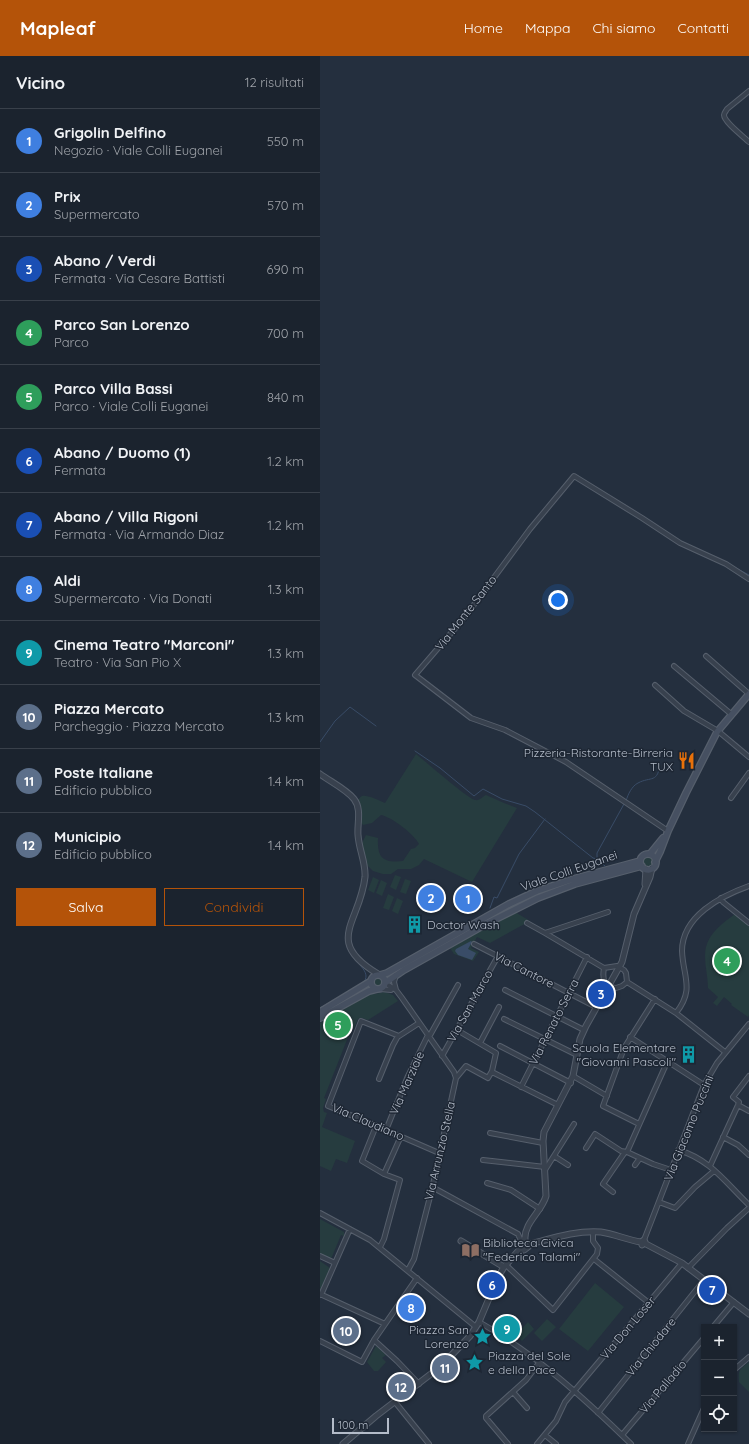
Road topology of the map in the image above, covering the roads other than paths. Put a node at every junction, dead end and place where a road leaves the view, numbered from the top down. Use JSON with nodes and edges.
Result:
{"nodes":[{"id":1,"x":749,"y":91,"type":"edge"},
{"id":2,"x":749,"y":142,"type":"edge"},
{"id":3,"x":749,"y":579,"type":"edge"},
{"id":4,"x":706,"y":656,"type":"dead end"},
{"id":5,"x":674,"y":666,"type":"dead end"},
{"id":6,"x":655,"y":685,"type":"dead end"},
{"id":7,"x":749,"y":695,"type":"edge"},
{"id":8,"x":731,"y":714,"type":"junction"},
{"id":9,"x":718,"y":731,"type":"junction"},
{"id":10,"x":749,"y":757,"type":"edge"},
{"id":11,"x":749,"y":773,"type":"edge"},
{"id":12,"x":320,"y":774,"type":"edge"},
{"id":13,"x":731,"y":798,"type":"dead end"},
{"id":14,"x":668,"y":831,"type":"junction"},
{"id":15,"x":650,"y":854,"type":"junction"},
{"id":16,"x":655,"y":862,"type":"junction"},
{"id":17,"x":642,"y":865,"type":"junction"},
{"id":18,"x":652,"y":868,"type":"junction"},
{"id":19,"x":749,"y":886,"type":"edge"},
{"id":20,"x":644,"y":889,"type":"junction"},
{"id":21,"x":721,"y":898,"type":"junction"},
{"id":22,"x":608,"y":912,"type":"dead end"},
{"id":23,"x":527,"y":923,"type":"dead end"},
{"id":24,"x":749,"y":923,"type":"edge"},
{"id":25,"x":545,"y":933,"type":"junction"},
{"id":26,"x":474,"y":944,"type":"dead end"},
{"id":27,"x":498,"y":956,"type":"junction"},
{"id":28,"x":587,"y":957,"type":"junction"},
{"id":29,"x":366,"y":967,"type":"junction"},
{"id":30,"x":604,"y":968,"type":"junction"},
{"id":31,"x":620,"y":968,"type":"junction"},
{"id":32,"x":379,"y":975,"type":"junction"},
{"id":33,"x":396,"y":975,"type":"junction"},
{"id":34,"x":371,"y":981,"type":"junction"},
{"id":35,"x":627,"y":982,"type":"junction"},
{"id":36,"x":385,"y":983,"type":"junction"},
{"id":37,"x":458,"y":985,"type":"dead end"},
{"id":38,"x":609,"y":986,"type":"junction"},
{"id":39,"x":379,"y":989,"type":"junction"},
{"id":40,"x":396,"y":990,"type":"junction"},
{"id":41,"x":505,"y":990,"type":"dead end"},
{"id":42,"x":569,"y":992,"type":"junction"},
{"id":43,"x":655,"y":999,"type":"junction"},
{"id":44,"x":499,"y":1007,"type":"dead end"},
{"id":45,"x":596,"y":1007,"type":"junction"},
{"id":46,"x":320,"y":1012,"type":"edge"},
{"id":47,"x":676,"y":1013,"type":"junction"},
{"id":48,"x":556,"y":1016,"type":"junction"},
{"id":49,"x":320,"y":1018,"type":"edge"},
{"id":50,"x":504,"y":1019,"type":"dead end"},
{"id":51,"x":419,"y":1023,"type":"junction"},
{"id":52,"x":749,"y":1024,"type":"edge"},
{"id":53,"x":457,"y":1030,"type":"junction"},
{"id":54,"x":584,"y":1030,"type":"junction"},
{"id":55,"x":398,"y":1036,"type":"junction"},
{"id":56,"x":428,"y":1036,"type":"junction"},
{"id":57,"x":630,"y":1037,"type":"junction"},
{"id":58,"x":545,"y":1040,"type":"junction"},
{"id":59,"x":480,"y":1044,"type":"junction"},
{"id":60,"x":500,"y":1046,"type":"dead end"},
{"id":61,"x":725,"y":1052,"type":"junction"},
{"id":62,"x":442,"y":1056,"type":"junction"},
{"id":63,"x":577,"y":1056,"type":"junction"},
{"id":64,"x":668,"y":1060,"type":"junction"},
{"id":65,"x":533,"y":1063,"type":"junction"},
{"id":66,"x":492,"y":1072,"type":"junction"},
{"id":67,"x":573,"y":1076,"type":"junction"},
{"id":68,"x":749,"y":1076,"type":"edge"},
{"id":69,"x":456,"y":1078,"type":"junction"},
{"id":70,"x":379,"y":1079,"type":"dead end"},
{"id":71,"x":570,"y":1083,"type":"junction"},
{"id":72,"x":704,"y":1085,"type":"junction"},
{"id":73,"x":521,"y":1087,"type":"junction"},
{"id":74,"x":607,"y":1096,"type":"junction"},
{"id":75,"x":558,"y":1105,"type":"junction"},
{"id":76,"x":738,"y":1105,"type":"junction"},
{"id":77,"x":749,"y":1111,"type":"edge"},
{"id":78,"x":574,"y":1124,"type":"dead end"},
{"id":79,"x":639,"y":1124,"type":"junction"},
{"id":80,"x":376,"y":1126,"type":"junction"},
{"id":81,"x":386,"y":1130,"type":"junction"},
{"id":82,"x":490,"y":1133,"type":"dead end"},
{"id":83,"x":401,"y":1136,"type":"junction"},
{"id":84,"x":723,"y":1137,"type":"junction"},
{"id":85,"x":543,"y":1143,"type":"junction"},
{"id":86,"x":586,"y":1148,"type":"dead end"},
{"id":87,"x":678,"y":1150,"type":"junction"},
{"id":88,"x":626,"y":1152,"type":"junction"},
{"id":89,"x":439,"y":1154,"type":"junction"},
{"id":90,"x":749,"y":1155,"type":"edge"},
{"id":91,"x":554,"y":1156,"type":"junction"},
{"id":92,"x":640,"y":1158,"type":"junction"},
{"id":93,"x":483,"y":1160,"type":"dead end"},
{"id":94,"x":568,"y":1165,"type":"dead end"},
{"id":95,"x":635,"y":1165,"type":"dead end"},
{"id":96,"x":710,"y":1166,"type":"junction"},
{"id":97,"x":545,"y":1169,"type":"junction"},
{"id":98,"x":671,"y":1170,"type":"junction"},
{"id":99,"x":714,"y":1171,"type":"junction"},
{"id":100,"x":384,"y":1174,"type":"junction"},
{"id":101,"x":487,"y":1183,"type":"dead end"},
{"id":102,"x":432,"y":1188,"type":"junction"},
{"id":103,"x":613,"y":1192,"type":"dead end"},
{"id":104,"x":659,"y":1202,"type":"junction"},
{"id":105,"x":749,"y":1206,"type":"edge"},
{"id":106,"x":540,"y":1209,"type":"junction"},
{"id":107,"x":320,"y":1213,"type":"edge"},
{"id":108,"x":350,"y":1229,"type":"junction"},
{"id":109,"x":593,"y":1232,"type":"junction"},
{"id":110,"x":523,"y":1240,"type":"junction"},
{"id":111,"x":461,"y":1241,"type":"dead end"},
{"id":112,"x":644,"y":1242,"type":"junction"},
{"id":113,"x":530,"y":1244,"type":"junction"},
{"id":114,"x":380,"y":1247,"type":"junction"},
{"id":115,"x":520,"y":1249,"type":"junction"},
{"id":116,"x":320,"y":1256,"type":"edge"},
{"id":117,"x":594,"y":1259,"type":"junction"},
{"id":118,"x":335,"y":1263,"type":"junction"},
{"id":119,"x":682,"y":1263,"type":"junction"},
{"id":120,"x":505,"y":1266,"type":"junction"},
{"id":121,"x":688,"y":1268,"type":"junction"},
{"id":122,"x":408,"y":1270,"type":"junction"},
{"id":123,"x":417,"y":1278,"type":"junction"},
{"id":124,"x":704,"y":1280,"type":"junction"},
{"id":125,"x":321,"y":1295,"type":"edge"},
{"id":126,"x":734,"y":1302,"type":"junction"},
{"id":127,"x":649,"y":1303,"type":"junction"},
{"id":128,"x":749,"y":1314,"type":"edge"},
{"id":129,"x":479,"y":1322,"type":"junction"},
{"id":130,"x":384,"y":1324,"type":"junction"},
{"id":131,"x":716,"y":1324,"type":"edge"},
{"id":132,"x":476,"y":1327,"type":"junction"},
{"id":133,"x":374,"y":1340,"type":"junction"},
{"id":134,"x":320,"y":1341,"type":"edge"},
{"id":135,"x":701,"y":1342,"type":"edge"},
{"id":136,"x":749,"y":1357,"type":"edge"},
{"id":137,"x":539,"y":1362,"type":"junction"},
{"id":138,"x":737,"y":1367,"type":"edge"},
{"id":139,"x":419,"y":1384,"type":"junction"},
{"id":140,"x":513,"y":1392,"type":"junction"},
{"id":141,"x":574,"y":1392,"type":"junction"},
{"id":142,"x":395,"y":1402,"type":"junction"},
{"id":143,"x":527,"y":1408,"type":"dead end"},
{"id":144,"x":598,"y":1413,"type":"junction"},
{"id":145,"x":701,"y":1415,"type":"edge"},
{"id":146,"x":545,"y":1435,"type":"junction"},
{"id":147,"x":622,"y":1435,"type":"junction"},
{"id":148,"x":343,"y":1444,"type":"edge"},
{"id":149,"x":429,"y":1444,"type":"edge"},
{"id":150,"x":508,"y":1444,"type":"edge"},
{"id":151,"x":537,"y":1444,"type":"edge"},
{"id":152,"x":556,"y":1444,"type":"edge"},
{"id":153,"x":631,"y":1444,"type":"edge"},
{"id":154,"x":688,"y":1444,"type":"edge"}],
"edges":[{"from":1,"to":2,"type":"street"},
{"from":3,"to":14,"type":"street","name":"Via Monte Santo"},
{"from":4,"to":7,"type":"street"},
{"from":5,"to":8,"type":"street"},
{"from":6,"to":9,"type":"street"},
{"from":7,"to":8,"type":"main road"},
{"from":8,"to":9,"type":"main road"},
{"from":9,"to":10,"type":"street"},
{"from":9,"to":14,"type":"main road"},
{"from":11,"to":13,"type":"street"},
{"from":12,"to":29,"type":"street"},
{"from":14,"to":15,"type":"main road"},
{"from":14,"to":16,"type":"main road"},
{"from":15,"to":16,"type":"main road"},
{"from":15,"to":17,"type":"main road"},
{"from":16,"to":18,"type":"main road"},
{"from":17,"to":18,"type":"main road"},
{"from":17,"to":20,"type":"street"},
{"from":17,"to":32,"type":"main road","name":"Viale Colli Euganei"},
{"from":17,"to":33,"type":"main road","name":"Viale Colli Euganei"},
{"from":18,"to":20,"type":"street"},
{"from":19,"to":21,"type":"street"},
{"from":20,"to":31,"type":"street"},
{"from":21,"to":24,"type":"street"},
{"from":21,"to":47,"type":"street"},
{"from":22,"to":25,"type":"street"},
{"from":23,"to":25,"type":"street"},
{"from":25,"to":28,"type":"street"},
{"from":26,"to":27,"type":"street","name":"Via Cantore"},
{"from":27,"to":42,"type":"street","name":"Via Cantore"},
{"from":27,"to":53,"type":"street","name":"Via San Marco"},
{"from":28,"to":30,"type":"street"},
{"from":28,"to":42,"type":"street","name":"Via Renato Serra"},
{"from":29,"to":32,"type":"street"},
{"from":29,"to":34,"type":"street"},
{"from":30,"to":31,"type":"street"},
{"from":30,"to":38,"type":"street"},
{"from":31,"to":35,"type":"street"},
{"from":31,"to":38,"type":"street"},
{"from":32,"to":34,"type":"main road","name":"Viale Colli Euganei"},
{"from":32,"to":36,"type":"main road"},
{"from":33,"to":36,"type":"main road","name":"Viale Colli Euganei"},
{"from":33,"to":40,"type":"street"},
{"from":34,"to":39,"type":"main road"},
{"from":34,"to":46,"type":"main road","name":"Viale Colli Euganei"},
{"from":35,"to":38,"type":"street"},
{"from":35,"to":43,"type":"street"},
{"from":36,"to":39,"type":"main road","name":"Viale Colli Euganei"},
{"from":36,"to":40,"type":"street"},
{"from":37,"to":56,"type":"street"},
{"from":38,"to":45,"type":"street"},
{"from":39,"to":40,"type":"street"},
{"from":39,"to":49,"type":"main road","name":"Viale Colli Euganei"},
{"from":40,"to":51,"type":"street"},
{"from":41,"to":48,"type":"street"},
{"from":42,"to":45,"type":"street","name":"Via Cantore"},
{"from":42,"to":48,"type":"street","name":"Via Renato Serra"},
{"from":43,"to":47,"type":"street"},
{"from":43,"to":57,"type":"street"},
{"from":44,"to":59,"type":"street"},
{"from":45,"to":54,"type":"street"},
{"from":47,"to":61,"type":"street"},
{"from":48,"to":54,"type":"street"},
{"from":48,"to":58,"type":"street","name":"Via Renato Serra"},
{"from":50,"to":58,"type":"street"},
{"from":51,"to":55,"type":"street"},
{"from":51,"to":56,"type":"street"},
{"from":52,"to":61,"type":"street","name":"Via Giacomo Puccini"},
{"from":53,"to":59,"type":"street"},
{"from":53,"to":62,"type":"street","name":"Via San Marco"},
{"from":54,"to":63,"type":"street"},
{"from":55,"to":70,"type":"street"},
{"from":55,"to":80,"type":"street","name":"Via Claudiano"},
{"from":56,"to":62,"type":"street"},
{"from":56,"to":81,"type":"street","name":"Via Marziale"},
{"from":57,"to":64,"type":"street"},
{"from":57,"to":74,"type":"street"},
{"from":58,"to":63,"type":"street"},
{"from":58,"to":65,"type":"street","name":"Via Renato Serra"},
{"from":59,"to":66,"type":"street"},
{"from":60,"to":65,"type":"street"},
{"from":61,"to":72,"type":"street","name":"Via Giacomo Puccini"},
{"from":62,"to":69,"type":"street"},
{"from":63,"to":67,"type":"street"},
{"from":64,"to":72,"type":"street"},
{"from":64,"to":79,"type":"street"},
{"from":65,"to":71,"type":"street"},
{"from":65,"to":73,"type":"street","name":"Via Renato Serra"},
{"from":66,"to":69,"type":"street"},
{"from":66,"to":73,"type":"street"},
{"from":67,"to":71,"type":"street"},
{"from":67,"to":74,"type":"street"},
{"from":68,"to":76,"type":"street"},
{"from":69,"to":89,"type":"street","name":"Via Arrunzio Stella"},
{"from":71,"to":75,"type":"street"},
{"from":72,"to":87,"type":"street","name":"Via Giacomo Puccini"},
{"from":73,"to":75,"type":"street"},
{"from":74,"to":79,"type":"street"},
{"from":75,"to":85,"type":"street"},
{"from":76,"to":77,"type":"street"},
{"from":76,"to":84,"type":"street"},
{"from":78,"to":91,"type":"street"},
{"from":79,"to":88,"type":"street"},
{"from":80,"to":81,"type":"street","name":"Via Claudiano"},
{"from":80,"to":100,"type":"street"},
{"from":81,"to":83,"type":"street","name":"Via Claudiano"},
{"from":82,"to":85,"type":"street"},
{"from":83,"to":89,"type":"street","name":"Via Claudiano"},
{"from":83,"to":100,"type":"street"},
{"from":84,"to":90,"type":"street"},
{"from":84,"to":96,"type":"street"},
{"from":85,"to":97,"type":"street"},
{"from":86,"to":88,"type":"street"},
{"from":87,"to":96,"type":"street"},
{"from":87,"to":98,"type":"street","name":"Via Giacomo Puccini"},
{"from":88,"to":92,"type":"street"},
{"from":88,"to":103,"type":"street"},
{"from":89,"to":102,"type":"street","name":"Via Arrunzio Stella"},
{"from":91,"to":94,"type":"street"},
{"from":91,"to":97,"type":"street"},
{"from":92,"to":95,"type":"street"},
{"from":92,"to":98,"type":"street"},
{"from":93,"to":97,"type":"street"},
{"from":96,"to":99,"type":"street"},
{"from":97,"to":106,"type":"street"},
{"from":98,"to":104,"type":"street","name":"Via Giacomo Puccini"},
{"from":99,"to":104,"type":"street"},
{"from":99,"to":105,"type":"street"},
{"from":100,"to":114,"type":"street"},
{"from":101,"to":106,"type":"street"},
{"from":102,"to":110,"type":"street"},
{"from":102,"to":122,"type":"street","name":"Via Arrunzio Stella"},
{"from":104,"to":112,"type":"street","name":"Via Giacomo Puccini"},
{"from":105,"to":121,"type":"street"},
{"from":106,"to":110,"type":"street"},
{"from":107,"to":108,"type":"street"},
{"from":108,"to":114,"type":"street"},
{"from":108,"to":118,"type":"street"},
{"from":109,"to":112,"type":"street"},
{"from":109,"to":113,"type":"street"},
{"from":109,"to":117,"type":"street"},
{"from":110,"to":113,"type":"street"},
{"from":110,"to":115,"type":"street"},
{"from":111,"to":120,"type":"street"},
{"from":112,"to":119,"type":"street"},
{"from":113,"to":115,"type":"street"},
{"from":114,"to":122,"type":"street"},
{"from":115,"to":120,"type":"street"},
{"from":116,"to":118,"type":"street"},
{"from":117,"to":120,"type":"street"},
{"from":117,"to":127,"type":"street"},
{"from":118,"to":125,"type":"street"},
{"from":119,"to":121,"type":"street"},
{"from":119,"to":127,"type":"street","name":"Via Don Loser"},
{"from":120,"to":129,"type":"street"},
{"from":121,"to":124,"type":"street"},
{"from":122,"to":123,"type":"street"},
{"from":123,"to":130,"type":"street"},
{"from":123,"to":132,"type":"street"},
{"from":124,"to":126,"type":"street"},
{"from":124,"to":144,"type":"street","name":"Via Chiodare"},
{"from":125,"to":130,"type":"street"},
{"from":126,"to":128,"type":"street"},
{"from":126,"to":131,"type":"street"},
{"from":127,"to":141,"type":"street","name":"Via Don Loser"},
{"from":129,"to":132,"type":"street"},
{"from":129,"to":137,"type":"street"},
{"from":130,"to":133,"type":"street"},
{"from":132,"to":139,"type":"street"},
{"from":133,"to":134,"type":"street"},
{"from":133,"to":139,"type":"street"},
{"from":135,"to":147,"type":"street","name":"Via Palladio"},
{"from":136,"to":138,"type":"street"},
{"from":137,"to":140,"type":"street"},
{"from":137,"to":141,"type":"street"},
{"from":139,"to":142,"type":"street"},
{"from":140,"to":143,"type":"street"},
{"from":140,"to":150,"type":"street"},
{"from":141,"to":144,"type":"street"},
{"from":141,"to":146,"type":"street","name":"Via Don Loser"},
{"from":142,"to":148,"type":"street"},
{"from":142,"to":149,"type":"street"},
{"from":144,"to":147,"type":"street"},
{"from":145,"to":154,"type":"street"},
{"from":146,"to":151,"type":"street","name":"Via Don Loser"},
{"from":146,"to":152,"type":"street"},
{"from":147,"to":153,"type":"street"}]}
